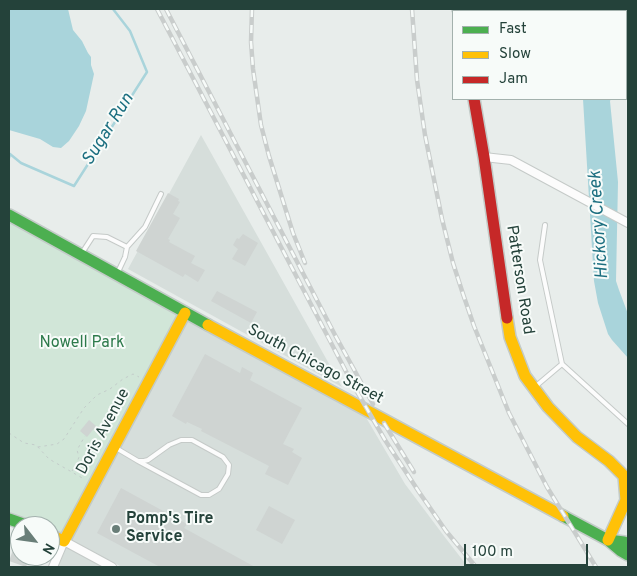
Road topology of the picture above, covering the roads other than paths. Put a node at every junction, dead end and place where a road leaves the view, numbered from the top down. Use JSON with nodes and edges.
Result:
{"nodes":[{"id":1,"x":627,"y":62,"type":"edge"},
{"id":2,"x":628,"y":74,"type":"edge"},
{"id":3,"x":474,"y":100,"type":"edge"},
{"id":4,"x":484,"y":157,"type":"junction"},
{"id":5,"x":161,"y":194,"type":"dead end"},
{"id":6,"x":9,"y":215,"type":"edge"},
{"id":7,"x":624,"y":221,"type":"edge"},
{"id":8,"x":545,"y":225,"type":"dead end"},
{"id":9,"x":127,"y":246,"type":"junction"},
{"id":10,"x":81,"y":255,"type":"junction"},
{"id":11,"x":117,"y":275,"type":"junction"},
{"id":12,"x":185,"y":313,"type":"junction"},
{"id":13,"x":562,"y":364,"type":"junction"},
{"id":14,"x":534,"y":388,"type":"junction"},
{"id":15,"x":628,"y":424,"type":"edge"},
{"id":16,"x":114,"y":447,"type":"junction"},
{"id":17,"x":138,"y":461,"type":"junction"},
{"id":18,"x":60,"y":539,"type":"edge"},
{"id":19,"x":608,"y":540,"type":"junction"},
{"id":20,"x":64,"y":541,"type":"junction"},
{"id":21,"x":628,"y":544,"type":"edge"},
{"id":22,"x":628,"y":555,"type":"edge"},
{"id":23,"x":53,"y":567,"type":"edge"},
{"id":24,"x":112,"y":567,"type":"edge"}],
"edges":[{"from":1,"to":2,"type":"lane"},
{"from":3,"to":4,"type":"main road","name":"Patterson Road"},
{"from":4,"to":7,"type":"street"},
{"from":4,"to":14,"type":"main road","name":"Patterson Road"},
{"from":5,"to":9,"type":"lane"},
{"from":6,"to":10,"type":"main road","name":"South Chicago Street"},
{"from":8,"to":13,"type":"lane"},
{"from":9,"to":10,"type":"lane"},
{"from":9,"to":11,"type":"lane"},
{"from":10,"to":11,"type":"main road","name":"South Chicago Street"},
{"from":11,"to":12,"type":"main road","name":"South Chicago Street"},
{"from":12,"to":16,"type":"main road","name":"Doris Avenue"},
{"from":12,"to":19,"type":"main road","name":"South Chicago Street"},
{"from":13,"to":14,"type":"lane"},
{"from":13,"to":15,"type":"lane"},
{"from":14,"to":19,"type":"main road","name":"Patterson Road"},
{"from":16,"to":17,"type":"lane"},
{"from":16,"to":20,"type":"main road","name":"Doris Avenue"},
{"from":17,"to":17,"type":"lane"},
{"from":18,"to":20,"type":"main road"},
{"from":19,"to":21,"type":"main road","name":"South Chicago Street"},
{"from":19,"to":22,"type":"main road","name":"South Chicago Street"},
{"from":20,"to":23,"type":"street","name":"Doris Avenue"},
{"from":20,"to":24,"type":"street"}]}
